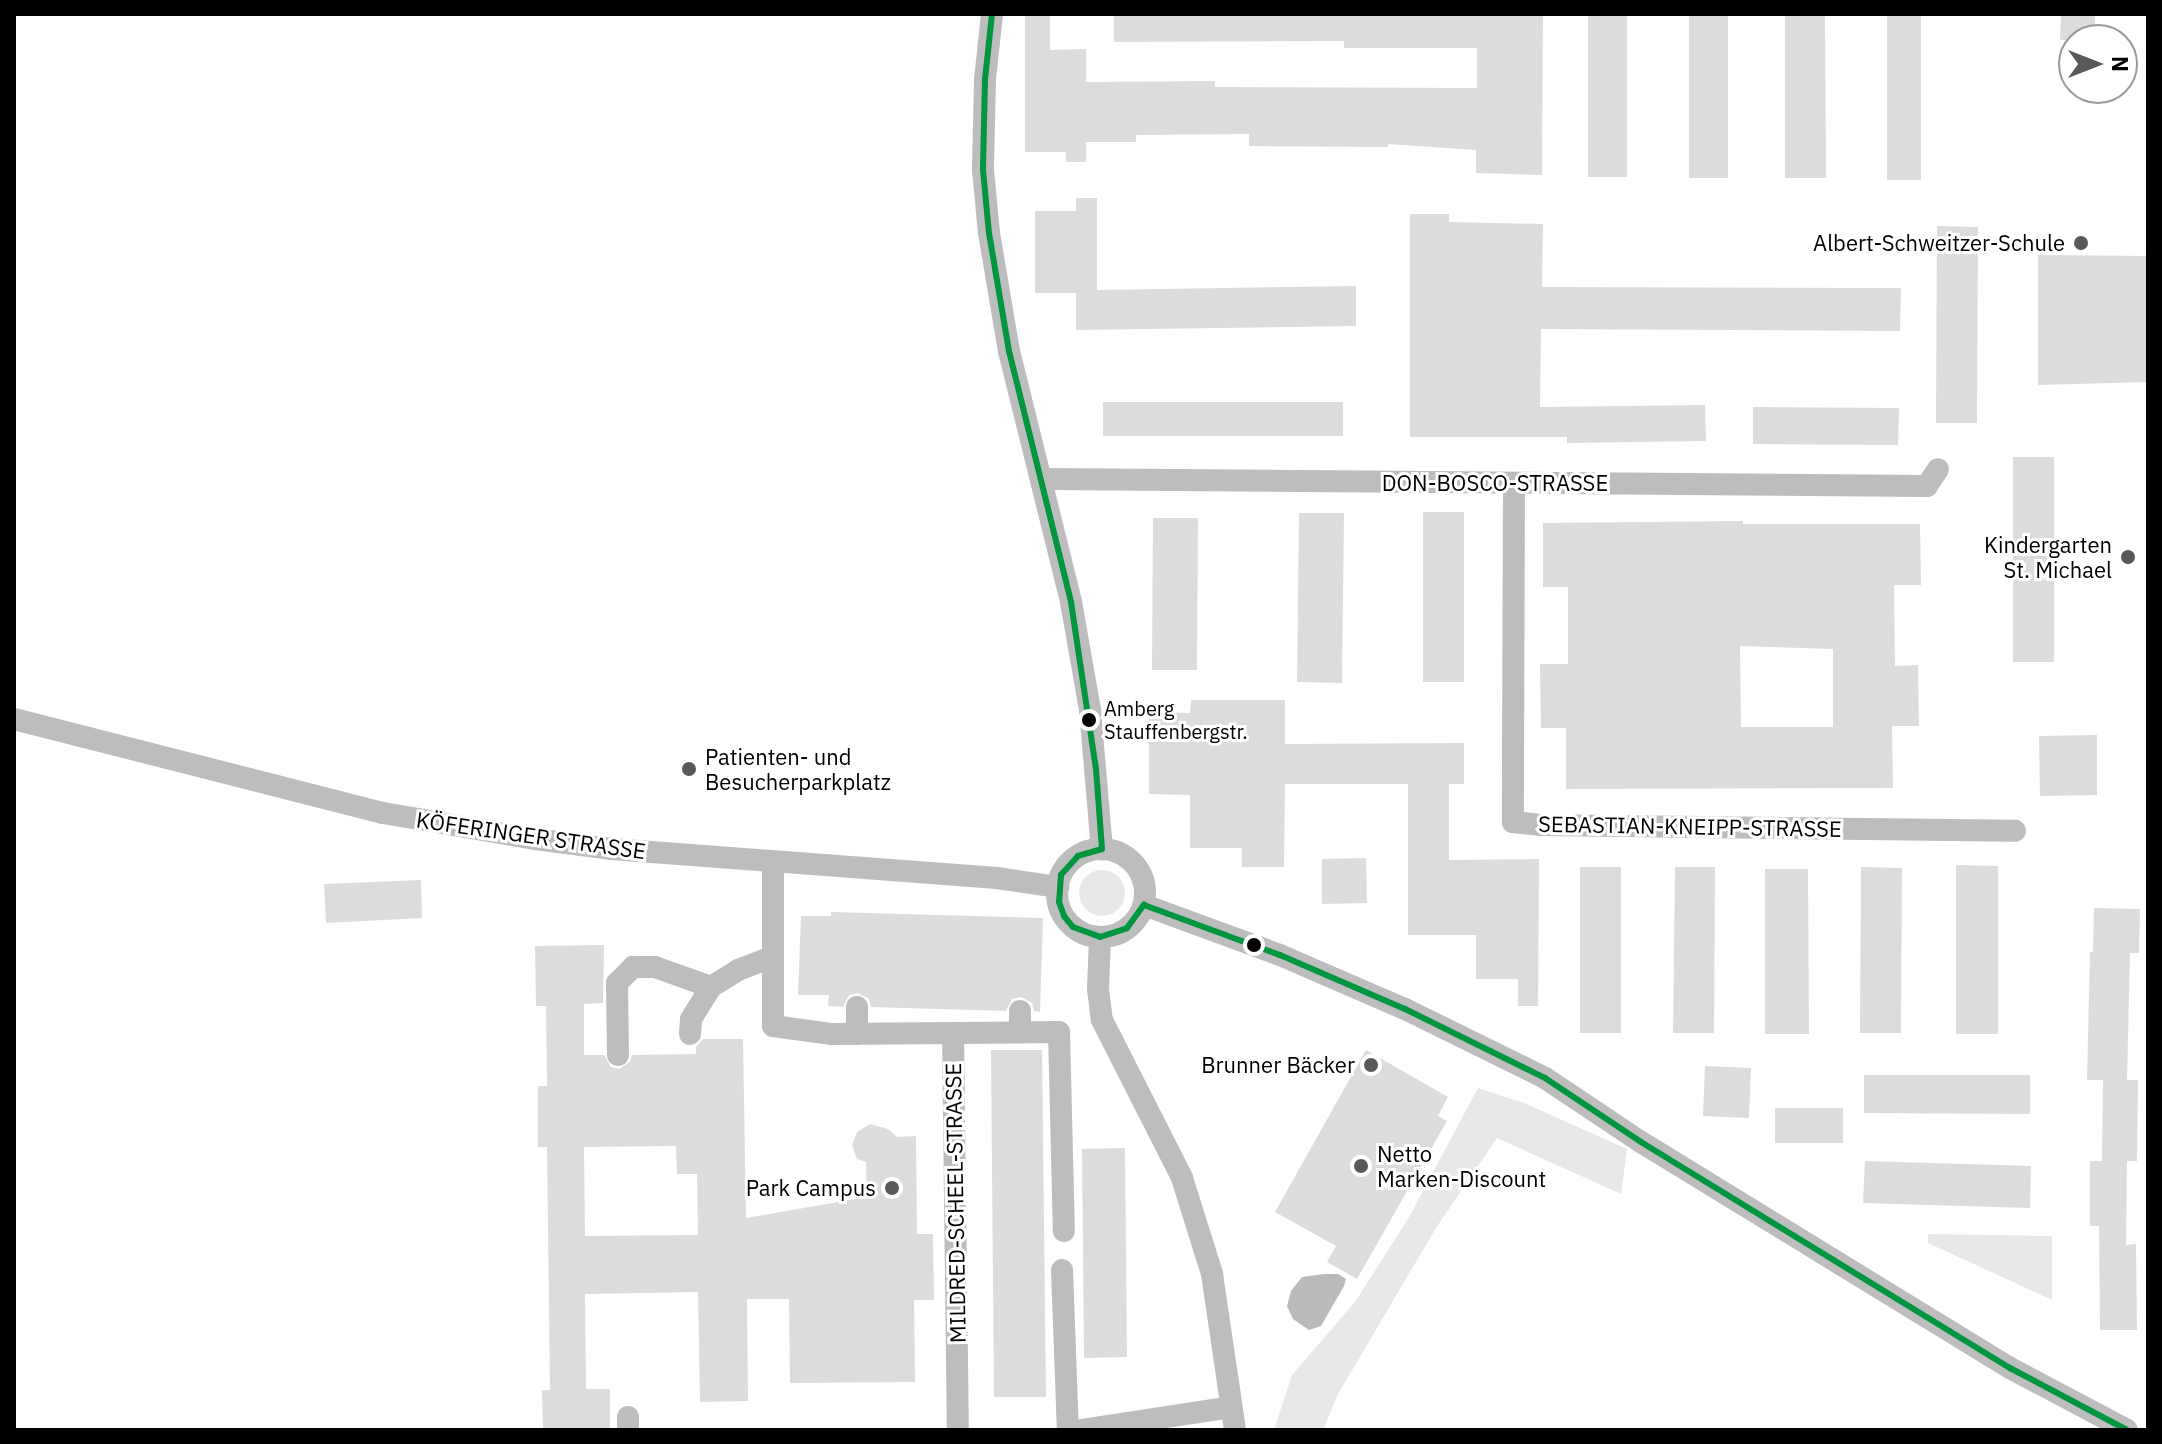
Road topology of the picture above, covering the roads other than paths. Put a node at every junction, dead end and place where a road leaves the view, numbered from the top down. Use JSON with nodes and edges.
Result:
{"nodes":[{"id":1,"x":992,"y":14,"type":"edge"},
{"id":2,"x":1938,"y":469,"type":"dead end"},
{"id":3,"x":1044,"y":479,"type":"junction"},
{"id":4,"x":1514,"y":483,"type":"junction"},
{"id":5,"x":14,"y":719,"type":"edge"},
{"id":6,"x":2015,"y":831,"type":"dead end"},
{"id":7,"x":1102,"y":849,"type":"junction"},
{"id":8,"x":773,"y":862,"type":"junction"},
{"id":9,"x":1058,"y":887,"type":"junction"},
{"id":10,"x":1144,"y":905,"type":"junction"},
{"id":11,"x":1100,"y":937,"type":"junction"},
{"id":12,"x":770,"y":958,"type":"junction"},
{"id":13,"x":711,"y":987,"type":"junction"},
{"id":14,"x":857,"y":1007,"type":"dead end"},
{"id":15,"x":953,"y":1033,"type":"junction"},
{"id":16,"x":690,"y":1034,"type":"dead end"},
{"id":17,"x":857,"y":1034,"type":"junction"},
{"id":18,"x":618,"y":1055,"type":"dead end"},
{"id":19,"x":1064,"y":1231,"type":"dead end"},
{"id":20,"x":1062,"y":1270,"type":"dead end"},
{"id":21,"x":1231,"y":1407,"type":"junction"},
{"id":22,"x":958,"y":1430,"type":"edge"},
{"id":23,"x":1068,"y":1430,"type":"edge"},
{"id":24,"x":1081,"y":1430,"type":"edge"},
{"id":25,"x":1235,"y":1430,"type":"edge"},
{"id":26,"x":2127,"y":1430,"type":"edge"}],
"edges":[{"from":1,"to":3,"type":"street"},
{"from":2,"to":4,"type":"street","name":"DON-BOSCO-STRASSE"},
{"from":3,"to":4,"type":"street","name":"DON-BOSCO-STRASSE"},
{"from":3,"to":7,"type":"street"},
{"from":4,"to":6,"type":"street","name":"SEBASTIAN-KNEIPP-STRASSE"},
{"from":5,"to":8,"type":"street","name":"KÖFERINGER STRASSE"},
{"from":7,"to":9,"type":"street"},
{"from":7,"to":10,"type":"street"},
{"from":8,"to":9,"type":"street","name":"KÖFERINGER STRASSE"},
{"from":8,"to":12,"type":"street","name":"MILDRED-SCHEEL-STRASSE"},
{"from":9,"to":11,"type":"street"},
{"from":10,"to":11,"type":"street"},
{"from":10,"to":26,"type":"street"},
{"from":11,"to":21,"type":"street"},
{"from":12,"to":13,"type":"street"},
{"from":12,"to":17,"type":"street","name":"MILDRED-SCHEEL-STRASSE"},
{"from":13,"to":16,"type":"street"},
{"from":13,"to":18,"type":"street"},
{"from":14,"to":17,"type":"street"},
{"from":15,"to":17,"type":"street","name":"MILDRED-SCHEEL-STRASSE"},
{"from":15,"to":19,"type":"street"},
{"from":15,"to":22,"type":"street","name":"MILDRED-SCHEEL-STRASSE"},
{"from":20,"to":23,"type":"street"},
{"from":21,"to":24,"type":"street"},
{"from":21,"to":25,"type":"street"}]}
